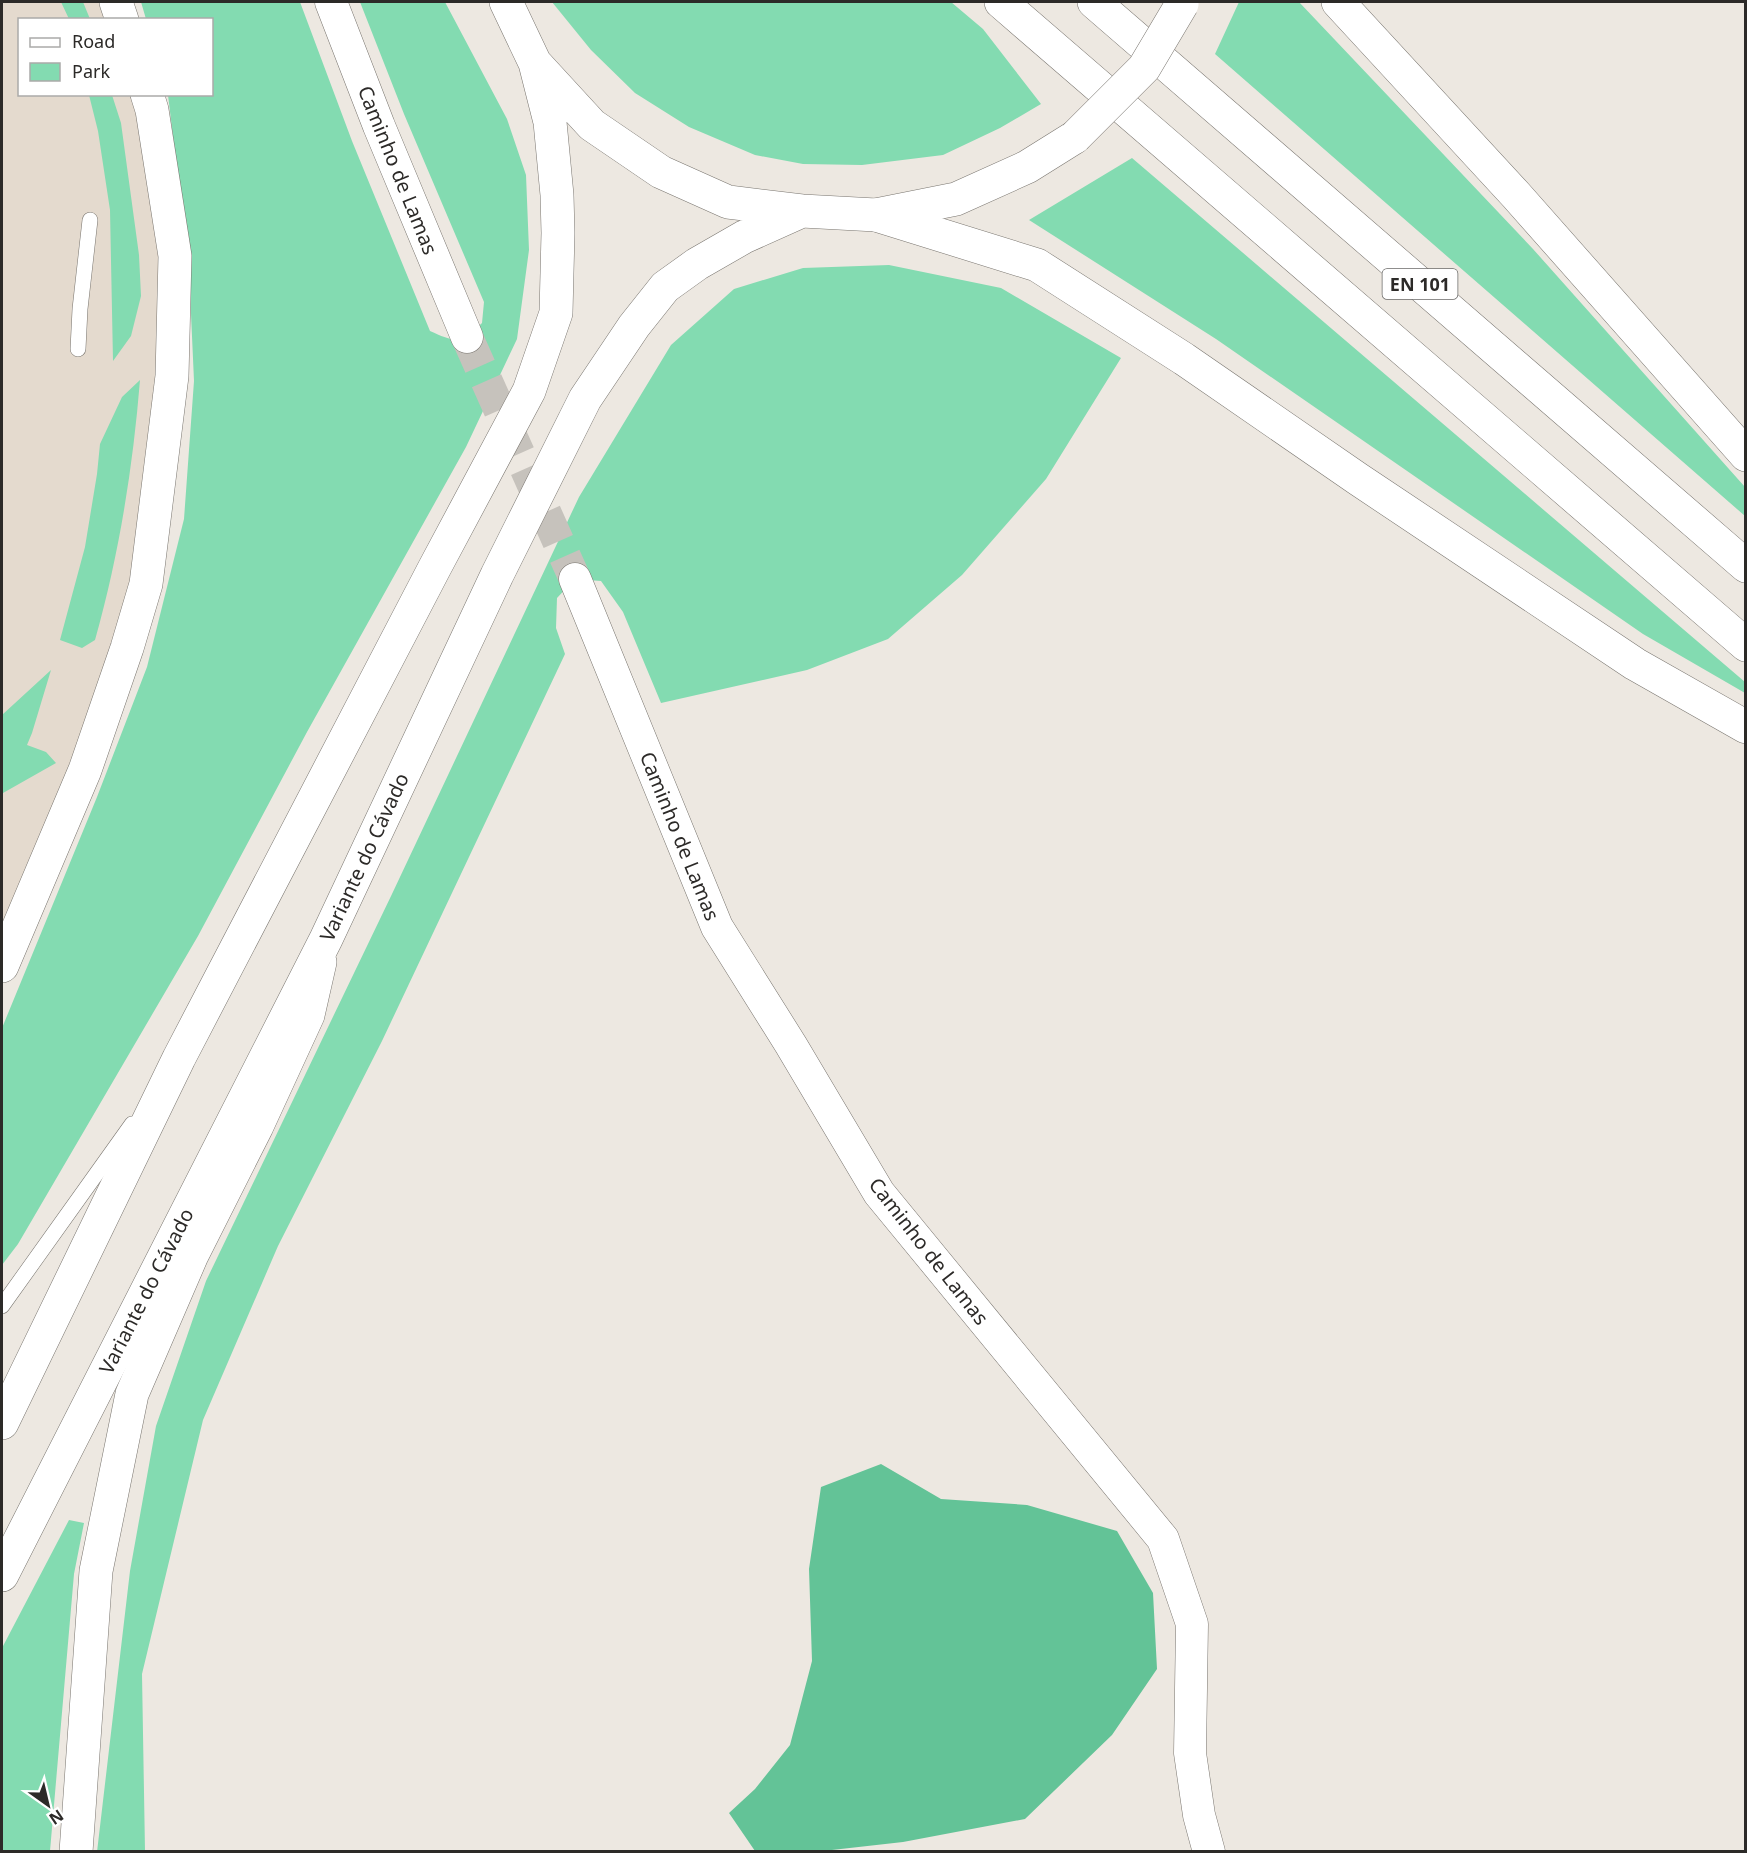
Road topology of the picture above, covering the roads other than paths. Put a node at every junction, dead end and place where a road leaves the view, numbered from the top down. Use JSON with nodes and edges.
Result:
{"nodes":[{"id":1,"x":116,"y":2,"type":"edge"},
{"id":2,"x":331,"y":2,"type":"edge"},
{"id":3,"x":506,"y":2,"type":"edge"},
{"id":4,"x":1000,"y":2,"type":"edge"},
{"id":5,"x":1094,"y":2,"type":"edge"},
{"id":6,"x":1183,"y":2,"type":"edge"},
{"id":7,"x":1338,"y":2,"type":"edge"},
{"id":8,"x":121,"y":18,"type":"edge"},
{"id":9,"x":536,"y":63,"type":"junction"},
{"id":10,"x":148,"y":96,"type":"edge"},
{"id":11,"x":802,"y":211,"type":"junction"},
{"id":12,"x":876,"y":215,"type":"junction"},
{"id":13,"x":90,"y":220,"type":"dead end"},
{"id":14,"x":467,"y":337,"type":"tunnel mouth"},
{"id":15,"x":78,"y":349,"type":"dead end"},
{"id":16,"x":1746,"y":455,"type":"edge"},
{"id":17,"x":1746,"y":566,"type":"edge"},
{"id":18,"x":575,"y":579,"type":"tunnel mouth"},
{"id":19,"x":1746,"y":645,"type":"edge"},
{"id":20,"x":1746,"y":727,"type":"edge"},
{"id":21,"x":28,"y":904,"type":"junction"},
{"id":22,"x":326,"y":939,"type":"junction"},
{"id":23,"x":2,"y":943,"type":"edge"},
{"id":24,"x":2,"y":966,"type":"edge"},
{"id":25,"x":179,"y":1058,"type":"junction"},
{"id":26,"x":2,"y":1306,"type":"edge"},
{"id":27,"x":28,"y":1368,"type":"junction"},
{"id":28,"x":2,"y":1405,"type":"edge"},
{"id":29,"x":2,"y":1423,"type":"edge"},
{"id":30,"x":2,"y":1575,"type":"edge"},
{"id":31,"x":76,"y":1851,"type":"edge"},
{"id":32,"x":1209,"y":1851,"type":"edge"}],
"edges":[{"from":1,"to":8,"type":"main road"},
{"from":2,"to":14,"type":"street","name":"Caminho de Lamas"},
{"from":3,"to":9,"type":"main road"},
{"from":4,"to":19,"type":"main road","number":"EN 101"},
{"from":5,"to":17,"type":"main road","number":"EN 101"},
{"from":6,"to":12,"type":"main road","bridge":true},
{"from":7,"to":16,"type":"main road"},
{"from":9,"to":11,"type":"main road"},
{"from":9,"to":25,"type":"main road"},
{"from":10,"to":21,"type":"main road"},
{"from":11,"to":12,"type":"main road"},
{"from":11,"to":22,"type":"main road","name":"Variante do Cávado"},
{"from":12,"to":20,"type":"main road"},
{"from":13,"to":15,"type":"lane"},
{"from":18,"to":32,"type":"street","name":"Caminho de Lamas"},
{"from":21,"to":23,"type":"lane"},
{"from":21,"to":24,"type":"main road"},
{"from":22,"to":30,"type":"main road","name":"Variante do Cávado"},
{"from":22,"to":31,"type":"main road"},
{"from":25,"to":26,"type":"lane"},
{"from":25,"to":27,"type":"main road"},
{"from":27,"to":28,"type":"main road"},
{"from":27,"to":29,"type":"main road"}]}
